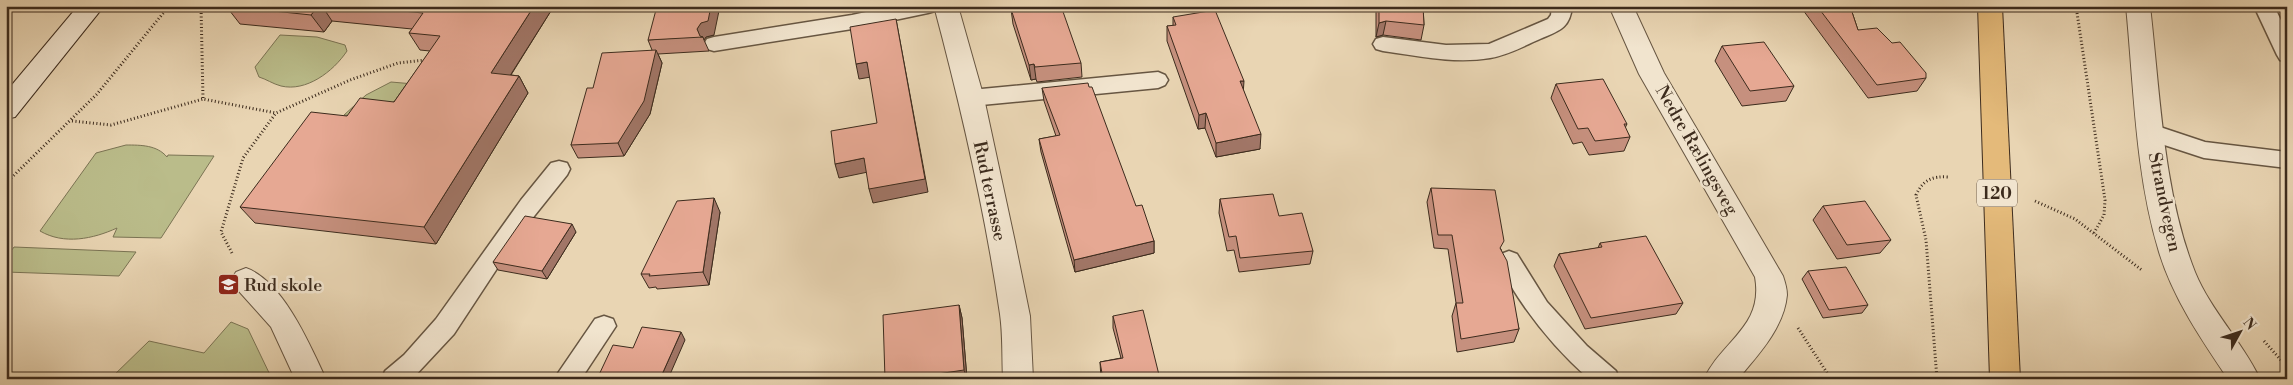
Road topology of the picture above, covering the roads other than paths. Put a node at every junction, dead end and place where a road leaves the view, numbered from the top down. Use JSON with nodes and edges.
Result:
{"nodes":[{"id":1,"x":92,"y":6,"type":"edge"},
{"id":2,"x":928,"y":6,"type":"edge"},
{"id":3,"x":946,"y":6,"type":"edge"},
{"id":4,"x":1562,"y":6,"type":"edge"},
{"id":5,"x":1621,"y":6,"type":"edge"},
{"id":6,"x":1990,"y":6,"type":"edge"},
{"id":7,"x":2138,"y":6,"type":"edge"},
{"id":8,"x":2264,"y":6,"type":"edge"},
{"id":9,"x":714,"y":44,"type":"dead end"},
{"id":10,"x":1383,"y":44,"type":"dead end"},
{"id":11,"x":2287,"y":54,"type":"edge"},
{"id":12,"x":1158,"y":80,"type":"dead end"},
{"id":13,"x":971,"y":98,"type":"junction"},
{"id":14,"x":6,"y":110,"type":"edge"},
{"id":15,"x":2151,"y":132,"type":"junction"},
{"id":16,"x":2287,"y":160,"type":"edge"},
{"id":17,"x":559,"y":169,"type":"dead end"},
{"id":18,"x":1509,"y":261,"type":"edge"},
{"id":19,"x":246,"y":280,"type":"road end"},
{"id":20,"x":604,"y":326,"type":"dead end"},
{"id":21,"x":311,"y":379,"type":"edge"},
{"id":22,"x":394,"y":379,"type":"edge"},
{"id":23,"x":566,"y":379,"type":"edge"},
{"id":24,"x":1018,"y":379,"type":"edge"},
{"id":25,"x":1607,"y":379,"type":"edge"},
{"id":26,"x":1719,"y":379,"type":"edge"},
{"id":27,"x":2005,"y":379,"type":"edge"},
{"id":28,"x":2245,"y":379,"type":"edge"}],
"edges":[{"from":1,"to":14,"type":"street"},
{"from":2,"to":9,"type":"lane"},
{"from":3,"to":13,"type":"street","name":"Rud terrasse"},
{"from":4,"to":10,"type":"lane"},
{"from":5,"to":26,"type":"street","name":"Nedre Rælingsveg"},
{"from":6,"to":27,"type":"main road","number":"120"},
{"from":7,"to":15,"type":"street","name":"Strandvegen"},
{"from":8,"to":11,"type":"lane"},
{"from":12,"to":13,"type":"lane"},
{"from":13,"to":24,"type":"street","name":"Rud terrasse"},
{"from":15,"to":16,"type":"lane"},
{"from":15,"to":28,"type":"street","name":"Strandvegen"},
{"from":17,"to":22,"type":"lane"},
{"from":18,"to":25,"type":"lane"},
{"from":19,"to":21,"type":"street"},
{"from":20,"to":23,"type":"lane"}]}
